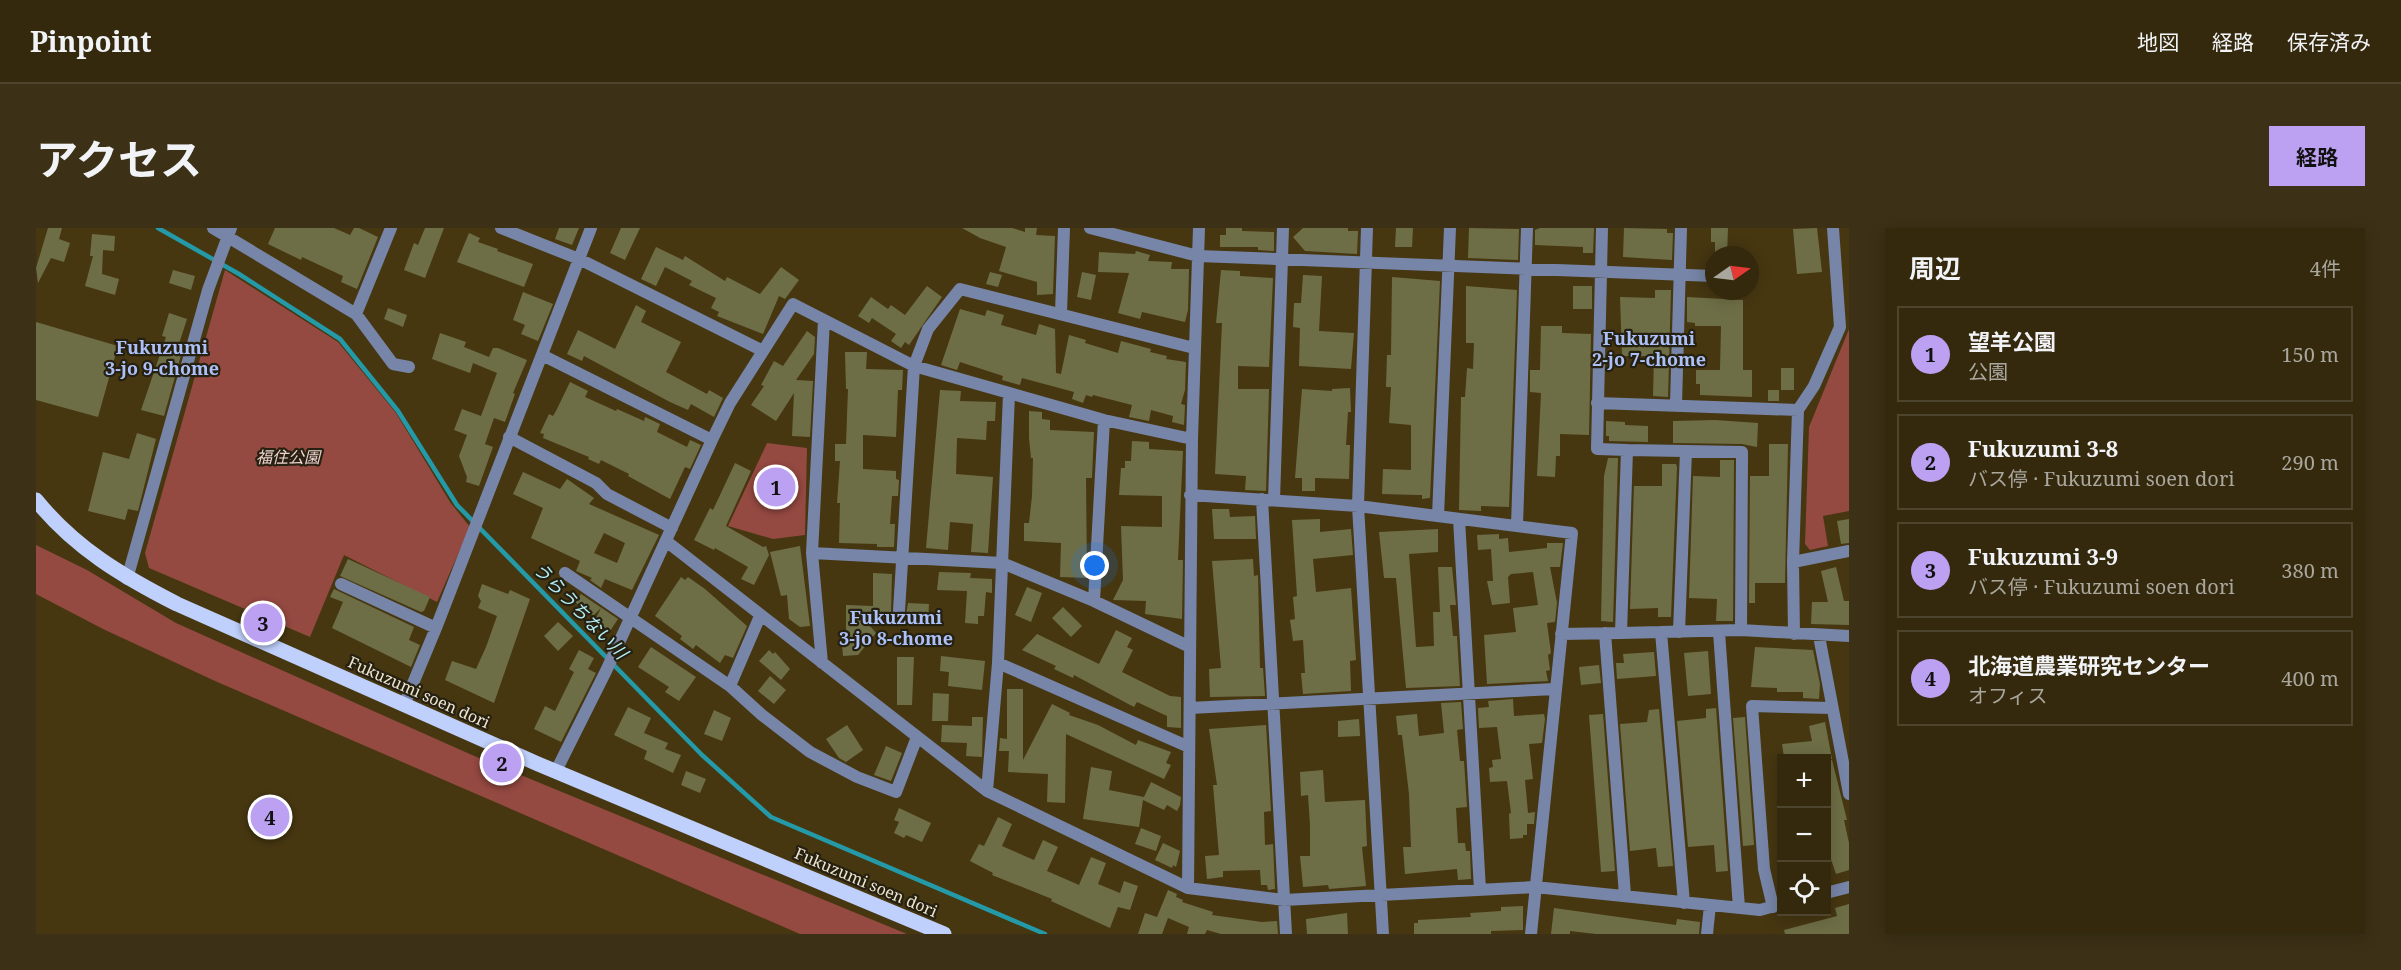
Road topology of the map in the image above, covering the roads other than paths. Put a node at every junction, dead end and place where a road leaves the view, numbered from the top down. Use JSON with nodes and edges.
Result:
{"nodes":[{"id":1,"x":213,"y":228,"type":"edge"},
{"id":2,"x":391,"y":228,"type":"edge"},
{"id":3,"x":501,"y":228,"type":"edge"},
{"id":4,"x":591,"y":228,"type":"edge"},
{"id":5,"x":1064,"y":228,"type":"edge"},
{"id":6,"x":1090,"y":228,"type":"edge"},
{"id":7,"x":1199,"y":228,"type":"edge"},
{"id":8,"x":1283,"y":228,"type":"edge"},
{"id":9,"x":1367,"y":228,"type":"edge"},
{"id":10,"x":1450,"y":228,"type":"edge"},
{"id":11,"x":1527,"y":228,"type":"edge"},
{"id":12,"x":1602,"y":228,"type":"edge"},
{"id":13,"x":1681,"y":228,"type":"edge"},
{"id":14,"x":1833,"y":228,"type":"edge"},
{"id":15,"x":230,"y":232,"type":"edge"},
{"id":16,"x":1198,"y":256,"type":"junction"},
{"id":17,"x":579,"y":259,"type":"junction"},
{"id":18,"x":1281,"y":260,"type":"junction"},
{"id":19,"x":1366,"y":263,"type":"junction"},
{"id":20,"x":1449,"y":267,"type":"junction"},
{"id":21,"x":1526,"y":270,"type":"junction"},
{"id":22,"x":1600,"y":271,"type":"junction"},
{"id":23,"x":1679,"y":275,"type":"junction"},
{"id":24,"x":1705,"y":276,"type":"edge"},
{"id":25,"x":1061,"y":313,"type":"junction"},
{"id":26,"x":356,"y":314,"type":"junction"},
{"id":27,"x":824,"y":320,"type":"junction"},
{"id":28,"x":1194,"y":348,"type":"junction"},
{"id":29,"x":763,"y":351,"type":"junction"},
{"id":30,"x":542,"y":355,"type":"junction"},
{"id":31,"x":914,"y":366,"type":"junction"},
{"id":32,"x":409,"y":367,"type":"dead end"},
{"id":33,"x":1009,"y":394,"type":"junction"},
{"id":34,"x":1597,"y":403,"type":"junction"},
{"id":35,"x":1676,"y":404,"type":"junction"},
{"id":36,"x":1798,"y":410,"type":"junction"},
{"id":37,"x":1104,"y":420,"type":"junction"},
{"id":38,"x":509,"y":437,"type":"junction"},
{"id":39,"x":1192,"y":439,"type":"junction"},
{"id":40,"x":712,"y":440,"type":"junction"},
{"id":41,"x":1627,"y":450,"type":"junction"},
{"id":42,"x":1686,"y":451,"type":"junction"},
{"id":43,"x":1190,"y":495,"type":"junction"},
{"id":44,"x":36,"y":500,"type":"edge"},
{"id":45,"x":1268,"y":500,"type":"junction"},
{"id":46,"x":1358,"y":506,"type":"junction"},
{"id":47,"x":1438,"y":516,"type":"junction"},
{"id":48,"x":1459,"y":519,"type":"junction"},
{"id":49,"x":1517,"y":525,"type":"junction"},
{"id":50,"x":672,"y":528,"type":"junction"},
{"id":51,"x":666,"y":541,"type":"junction"},
{"id":52,"x":1849,"y":550,"type":"edge"},
{"id":53,"x":812,"y":553,"type":"junction"},
{"id":54,"x":902,"y":556,"type":"junction"},
{"id":55,"x":1793,"y":562,"type":"junction"},
{"id":56,"x":1002,"y":563,"type":"junction"},
{"id":57,"x":565,"y":573,"type":"dead end"},
{"id":58,"x":127,"y":579,"type":"junction"},
{"id":59,"x":341,"y":584,"type":"dead end"},
{"id":60,"x":1094,"y":601,"type":"junction"},
{"id":61,"x":899,"y":611,"type":"dead end"},
{"id":62,"x":760,"y":616,"type":"junction"},
{"id":63,"x":630,"y":618,"type":"junction"},
{"id":64,"x":436,"y":628,"type":"junction"},
{"id":65,"x":1741,"y":630,"type":"junction"},
{"id":66,"x":1661,"y":632,"type":"junction"},
{"id":67,"x":1679,"y":632,"type":"junction"},
{"id":68,"x":1719,"y":632,"type":"junction"},
{"id":69,"x":1605,"y":633,"type":"junction"},
{"id":70,"x":1621,"y":633,"type":"junction"},
{"id":71,"x":1561,"y":634,"type":"junction"},
{"id":72,"x":1794,"y":634,"type":"junction"},
{"id":73,"x":1819,"y":636,"type":"junction"},
{"id":74,"x":1849,"y":636,"type":"edge"},
{"id":75,"x":1190,"y":647,"type":"junction"},
{"id":76,"x":822,"y":663,"type":"junction"},
{"id":77,"x":998,"y":663,"type":"junction"},
{"id":78,"x":730,"y":686,"type":"junction"},
{"id":79,"x":1555,"y":689,"type":"junction"},
{"id":80,"x":1469,"y":694,"type":"junction"},
{"id":81,"x":1371,"y":701,"type":"junction"},
{"id":82,"x":404,"y":705,"type":"junction"},
{"id":83,"x":1275,"y":705,"type":"junction"},
{"id":84,"x":1190,"y":708,"type":"junction"},
{"id":85,"x":1832,"y":708,"type":"junction"},
{"id":86,"x":917,"y":737,"type":"junction"},
{"id":87,"x":1189,"y":747,"type":"junction"},
{"id":88,"x":556,"y":771,"type":"junction"},
{"id":89,"x":987,"y":791,"type":"junction"},
{"id":90,"x":1849,"y":794,"type":"edge"},
{"id":91,"x":1535,"y":887,"type":"junction"},
{"id":92,"x":1849,"y":887,"type":"edge"},
{"id":93,"x":1188,"y":888,"type":"junction"},
{"id":94,"x":1480,"y":890,"type":"junction"},
{"id":95,"x":1831,"y":891,"type":"edge"},
{"id":96,"x":1625,"y":895,"type":"junction"},
{"id":97,"x":1381,"y":896,"type":"junction"},
{"id":98,"x":1284,"y":900,"type":"junction"},
{"id":99,"x":1684,"y":903,"type":"junction"},
{"id":100,"x":1710,"y":905,"type":"junction"},
{"id":101,"x":1777,"y":905,"type":"edge"},
{"id":102,"x":1739,"y":908,"type":"junction"},
{"id":103,"x":944,"y":934,"type":"edge"},
{"id":104,"x":1286,"y":934,"type":"edge"},
{"id":105,"x":1383,"y":934,"type":"edge"},
{"id":106,"x":1531,"y":934,"type":"edge"},
{"id":107,"x":1707,"y":934,"type":"edge"}],
"edges":[{"from":1,"to":15,"type":"street"},
{"from":2,"to":26,"type":"street"},
{"from":3,"to":17,"type":"street"},
{"from":4,"to":17,"type":"street"},
{"from":5,"to":25,"type":"street"},
{"from":6,"to":16,"type":"street"},
{"from":7,"to":16,"type":"street"},
{"from":8,"to":18,"type":"street"},
{"from":9,"to":19,"type":"street"},
{"from":10,"to":20,"type":"street"},
{"from":11,"to":21,"type":"street"},
{"from":12,"to":22,"type":"street"},
{"from":13,"to":23,"type":"street"},
{"from":14,"to":36,"type":"street"},
{"from":15,"to":26,"type":"street"},
{"from":15,"to":58,"type":"street"},
{"from":16,"to":18,"type":"street"},
{"from":16,"to":28,"type":"street"},
{"from":17,"to":29,"type":"street"},
{"from":17,"to":30,"type":"street"},
{"from":18,"to":19,"type":"street"},
{"from":18,"to":45,"type":"street"},
{"from":19,"to":20,"type":"street"},
{"from":19,"to":46,"type":"street"},
{"from":20,"to":21,"type":"street"},
{"from":20,"to":47,"type":"street"},
{"from":21,"to":22,"type":"street"},
{"from":21,"to":49,"type":"street"},
{"from":22,"to":23,"type":"street"},
{"from":22,"to":34,"type":"street"},
{"from":23,"to":24,"type":"street"},
{"from":23,"to":35,"type":"street"},
{"from":25,"to":28,"type":"street"},
{"from":25,"to":31,"type":"street"},
{"from":26,"to":32,"type":"street"},
{"from":27,"to":29,"type":"street"},
{"from":27,"to":31,"type":"street"},
{"from":27,"to":53,"type":"street"},
{"from":28,"to":39,"type":"street"},
{"from":29,"to":40,"type":"street"},
{"from":30,"to":38,"type":"street"},
{"from":30,"to":40,"type":"street"},
{"from":31,"to":33,"type":"street"},
{"from":31,"to":54,"type":"street"},
{"from":33,"to":37,"type":"street"},
{"from":33,"to":56,"type":"street"},
{"from":34,"to":35,"type":"street"},
{"from":34,"to":41,"type":"street"},
{"from":35,"to":36,"type":"street"},
{"from":36,"to":55,"type":"street"},
{"from":37,"to":39,"type":"street"},
{"from":37,"to":60,"type":"street"},
{"from":38,"to":50,"type":"street"},
{"from":38,"to":64,"type":"street"},
{"from":39,"to":43,"type":"street"},
{"from":40,"to":50,"type":"street"},
{"from":41,"to":42,"type":"street"},
{"from":41,"to":70,"type":"street"},
{"from":42,"to":65,"type":"street"},
{"from":42,"to":67,"type":"street"},
{"from":43,"to":45,"type":"street"},
{"from":43,"to":75,"type":"street"},
{"from":44,"to":58,"type":"main road","name":"Fukuzumi soen dori"},
{"from":45,"to":46,"type":"street"},
{"from":45,"to":83,"type":"street"},
{"from":46,"to":47,"type":"street"},
{"from":46,"to":81,"type":"street"},
{"from":47,"to":48,"type":"street"},
{"from":48,"to":49,"type":"street"},
{"from":48,"to":80,"type":"street"},
{"from":49,"to":71,"type":"street"},
{"from":50,"to":51,"type":"street"},
{"from":51,"to":62,"type":"street"},
{"from":51,"to":63,"type":"street"},
{"from":52,"to":55,"type":"street"},
{"from":53,"to":54,"type":"street"},
{"from":53,"to":76,"type":"street"},
{"from":54,"to":56,"type":"street"},
{"from":54,"to":61,"type":"street"},
{"from":55,"to":72,"type":"street"},
{"from":56,"to":60,"type":"street"},
{"from":56,"to":77,"type":"street"},
{"from":57,"to":63,"type":"street"},
{"from":58,"to":82,"type":"main road","name":"Fukuzumi soen dori"},
{"from":59,"to":64,"type":"street"},
{"from":60,"to":75,"type":"street"},
{"from":62,"to":76,"type":"street"},
{"from":62,"to":78,"type":"street"},
{"from":63,"to":78,"type":"street"},
{"from":63,"to":88,"type":"street"},
{"from":64,"to":82,"type":"street"},
{"from":65,"to":68,"type":"street"},
{"from":65,"to":72,"type":"street"},
{"from":66,"to":67,"type":"street"},
{"from":66,"to":70,"type":"street"},
{"from":66,"to":99,"type":"street"},
{"from":67,"to":68,"type":"street"},
{"from":68,"to":102,"type":"street"},
{"from":69,"to":70,"type":"street"},
{"from":69,"to":71,"type":"street"},
{"from":69,"to":96,"type":"street"},
{"from":71,"to":79,"type":"street"},
{"from":72,"to":73,"type":"street"},
{"from":73,"to":74,"type":"street"},
{"from":73,"to":85,"type":"street"},
{"from":75,"to":84,"type":"street"},
{"from":76,"to":86,"type":"street"},
{"from":77,"to":87,"type":"street"},
{"from":77,"to":89,"type":"street"},
{"from":78,"to":86,"type":"street"},
{"from":79,"to":80,"type":"street"},
{"from":79,"to":91,"type":"street"},
{"from":80,"to":81,"type":"street"},
{"from":80,"to":94,"type":"street"},
{"from":81,"to":83,"type":"street"},
{"from":81,"to":97,"type":"street"},
{"from":82,"to":88,"type":"main road","name":"Fukuzumi soen dori"},
{"from":83,"to":84,"type":"street"},
{"from":83,"to":98,"type":"street"},
{"from":84,"to":87,"type":"street"},
{"from":85,"to":90,"type":"street"},
{"from":85,"to":101,"type":"street"},
{"from":86,"to":89,"type":"street"},
{"from":87,"to":93,"type":"street"},
{"from":88,"to":103,"type":"main road","name":"Fukuzumi soen dori"},
{"from":89,"to":93,"type":"street"},
{"from":91,"to":94,"type":"street"},
{"from":91,"to":96,"type":"street"},
{"from":91,"to":106,"type":"street"},
{"from":92,"to":95,"type":"street"},
{"from":93,"to":98,"type":"street"},
{"from":94,"to":97,"type":"street"},
{"from":96,"to":99,"type":"street"},
{"from":97,"to":98,"type":"street"},
{"from":97,"to":105,"type":"street"},
{"from":98,"to":104,"type":"street"},
{"from":99,"to":100,"type":"street"},
{"from":100,"to":102,"type":"street"},
{"from":100,"to":107,"type":"street"},
{"from":101,"to":102,"type":"street"}]}
